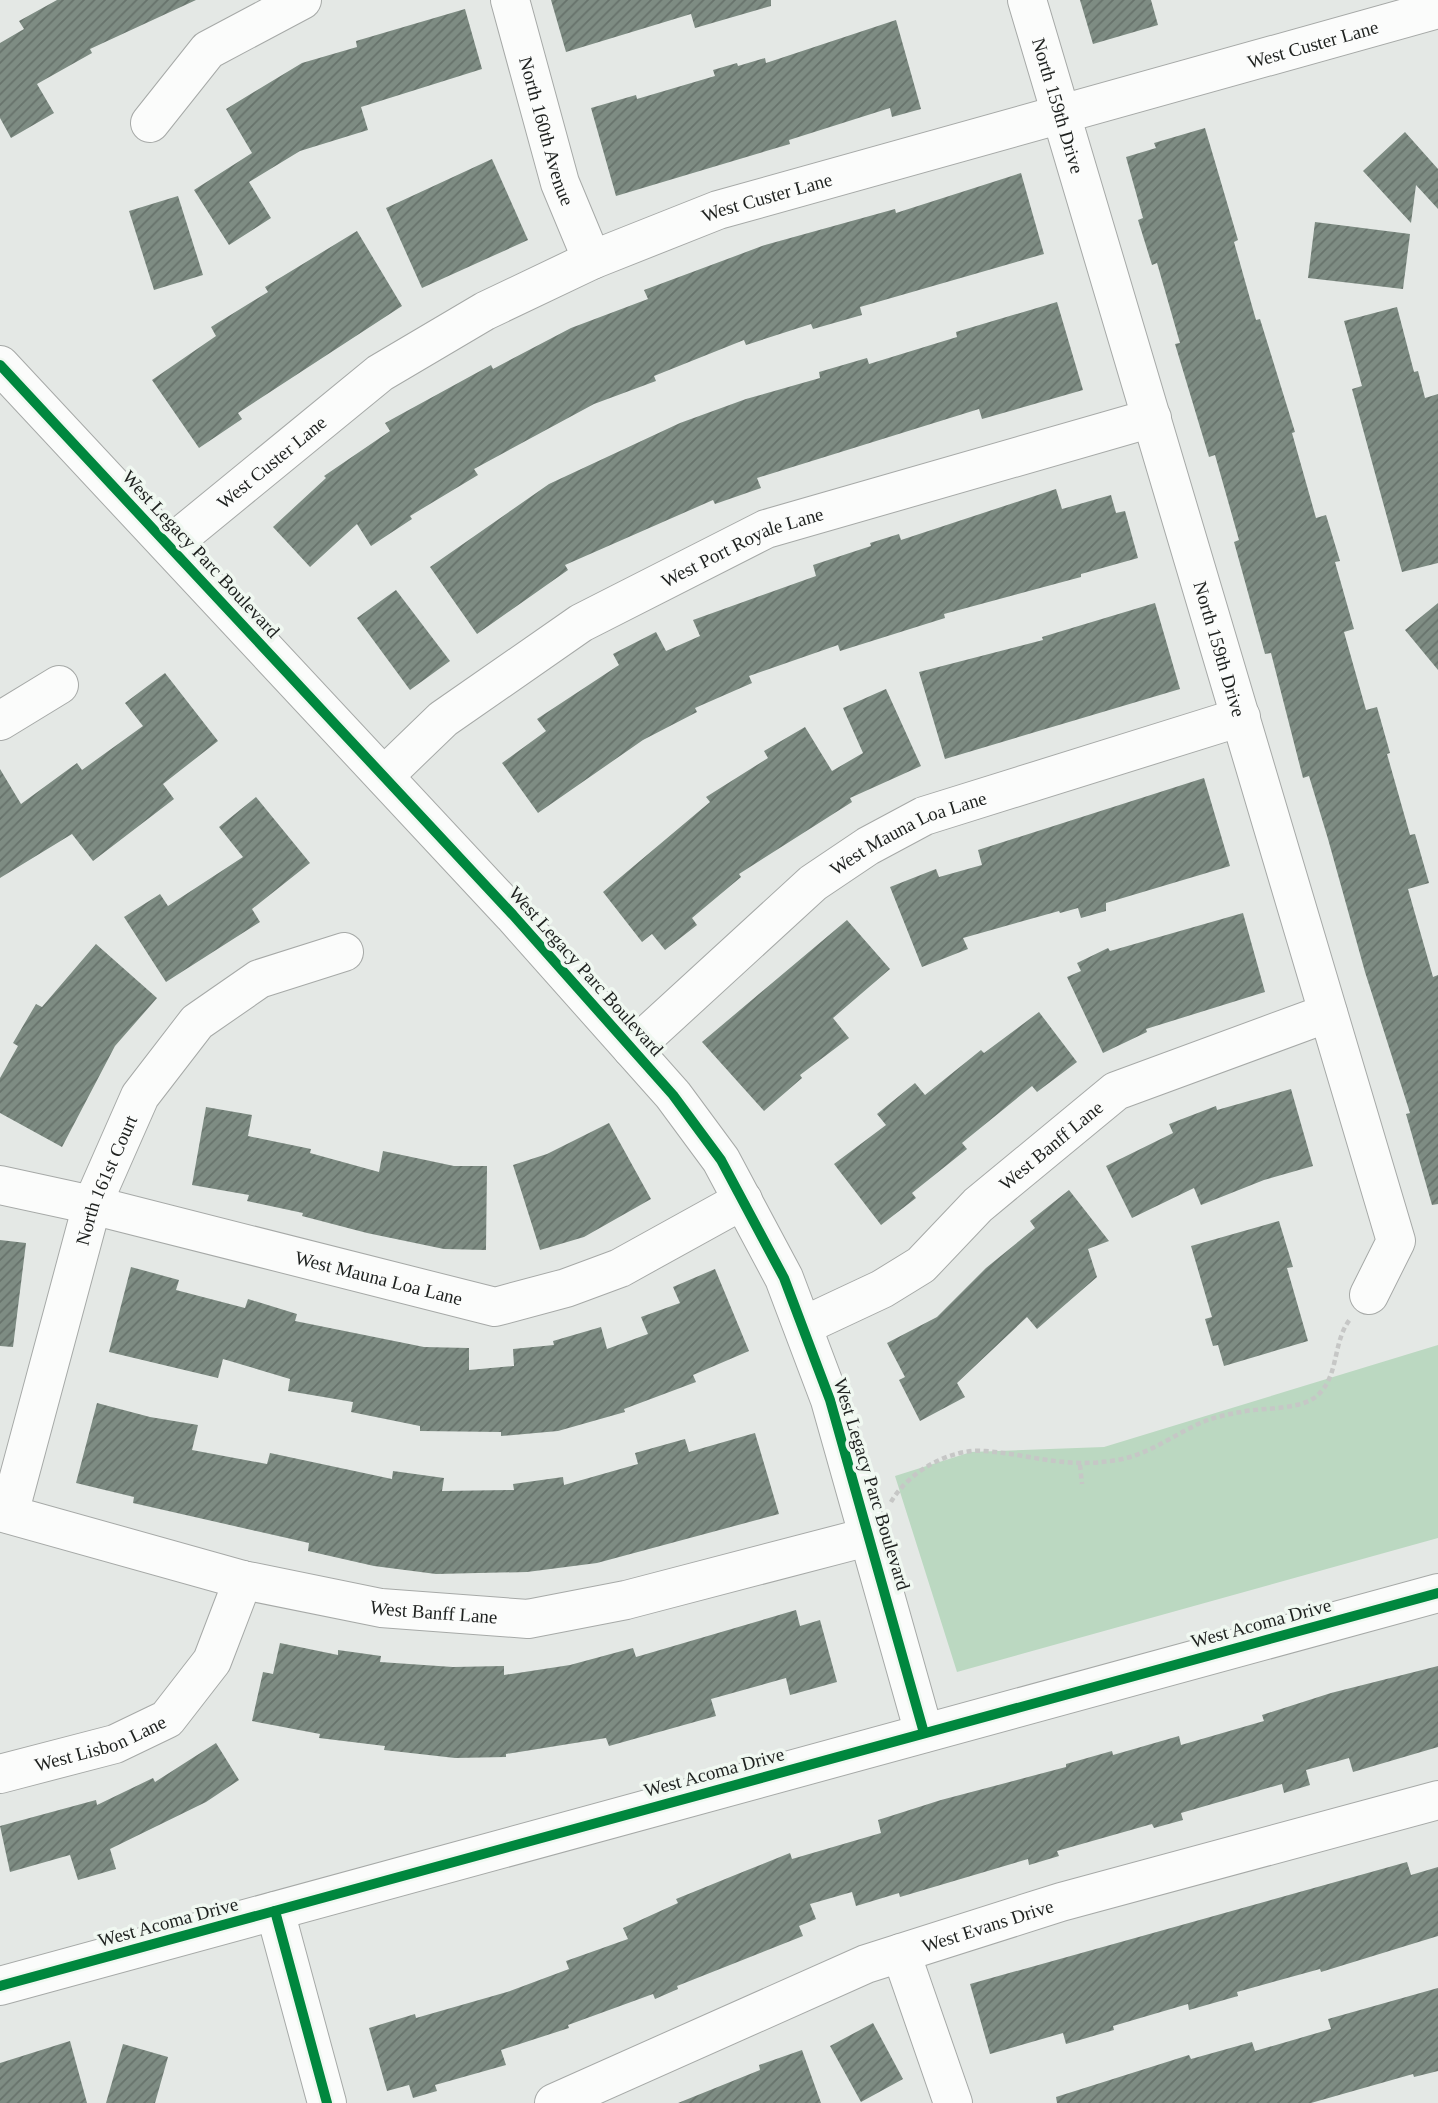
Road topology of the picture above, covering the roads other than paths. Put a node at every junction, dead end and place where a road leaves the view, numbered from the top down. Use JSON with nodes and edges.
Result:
{"nodes":[{"id":1,"x":302,"y":0,"type":"edge"},
{"id":2,"x":510,"y":0,"type":"edge"},
{"id":3,"x":1027,"y":0,"type":"edge"},
{"id":4,"x":1438,"y":9,"type":"edge"},
{"id":5,"x":1062,"y":114,"type":"junction"},
{"id":6,"x":150,"y":123,"type":"dead end"},
{"id":7,"x":593,"y":260,"type":"junction"},
{"id":8,"x":0,"y":366,"type":"edge"},
{"id":9,"x":1152,"y":418,"type":"junction"},
{"id":10,"x":170,"y":545,"type":"junction"},
{"id":11,"x":59,"y":685,"type":"dead end"},
{"id":12,"x":1241,"y":717,"type":"junction"},
{"id":13,"x":0,"y":721,"type":"edge"},
{"id":14,"x":384,"y":776,"type":"junction"},
{"id":15,"x":344,"y":952,"type":"dead end"},
{"id":16,"x":1328,"y":1013,"type":"junction"},
{"id":17,"x":632,"y":1049,"type":"junction"},
{"id":18,"x":0,"y":1185,"type":"edge"},
{"id":19,"x":743,"y":1200,"type":"junction"},
{"id":20,"x":92,"y":1205,"type":"junction"},
{"id":21,"x":1369,"y":1295,"type":"road end"},
{"id":22,"x":803,"y":1326,"type":"junction"},
{"id":23,"x":4,"y":1513,"type":"edge"},
{"id":24,"x":871,"y":1536,"type":"junction"},
{"id":25,"x":243,"y":1580,"type":"junction"},
{"id":26,"x":1438,"y":1593,"type":"edge"},
{"id":27,"x":925,"y":1732,"type":"junction"},
{"id":28,"x":0,"y":1774,"type":"edge"},
{"id":29,"x":1438,"y":1800,"type":"edge"},
{"id":30,"x":275,"y":1911,"type":"junction"},
{"id":31,"x":901,"y":1953,"type":"junction"},
{"id":32,"x":0,"y":1986,"type":"edge"},
{"id":33,"x":327,"y":2103,"type":"edge"},
{"id":34,"x":554,"y":2103,"type":"edge"},
{"id":35,"x":953,"y":2103,"type":"edge"}],
"edges":[{"from":1,"to":6,"type":"street"},
{"from":2,"to":7,"type":"street","name":"North 160th Avenue"},
{"from":3,"to":5,"type":"street","name":"North 159th Drive"},
{"from":4,"to":5,"type":"street","name":"West Custer Lane"},
{"from":5,"to":7,"type":"street","name":"West Custer Lane"},
{"from":5,"to":9,"type":"street","name":"North 159th Drive"},
{"from":7,"to":10,"type":"street","name":"West Custer Lane"},
{"from":8,"to":10,"type":"street","name":"West Legacy Parc Boulevard"},
{"from":9,"to":12,"type":"street","name":"North 159th Drive"},
{"from":9,"to":14,"type":"street","name":"West Port Royale Lane"},
{"from":10,"to":14,"type":"street","name":"West Legacy Parc Boulevard"},
{"from":11,"to":13,"type":"street"},
{"from":12,"to":16,"type":"street","name":"North 159th Drive"},
{"from":12,"to":17,"type":"street","name":"West Mauna Loa Lane"},
{"from":14,"to":17,"type":"street","name":"West Legacy Parc Boulevard"},
{"from":15,"to":20,"type":"street","name":"North 161st Court"},
{"from":16,"to":21,"type":"street","name":"North 159th Drive"},
{"from":16,"to":22,"type":"street","name":"West Banff Lane"},
{"from":17,"to":19,"type":"street","name":"West Legacy Parc Boulevard"},
{"from":18,"to":20,"type":"street","name":"West Mauna Loa Lane"},
{"from":19,"to":20,"type":"street","name":"West Mauna Loa Lane"},
{"from":19,"to":22,"type":"street","name":"West Legacy Parc Boulevard"},
{"from":20,"to":23,"type":"street","name":"North 161st Court"},
{"from":22,"to":24,"type":"street","name":"West Legacy Parc Boulevard"},
{"from":23,"to":25,"type":"street","name":"West Banff Lane"},
{"from":24,"to":25,"type":"street","name":"West Banff Lane"},
{"from":24,"to":27,"type":"street","name":"West Legacy Parc Boulevard"},
{"from":25,"to":28,"type":"street","name":"West Lisbon Lane"},
{"from":26,"to":27,"type":"street","name":"West Acoma Drive"},
{"from":27,"to":30,"type":"street","name":"West Acoma Drive"},
{"from":29,"to":31,"type":"street","name":"West Evans Drive"},
{"from":30,"to":32,"type":"street","name":"West Acoma Drive"},
{"from":30,"to":33,"type":"street"},
{"from":31,"to":34,"type":"street","name":"West Evans Drive"},
{"from":31,"to":35,"type":"street"}]}
